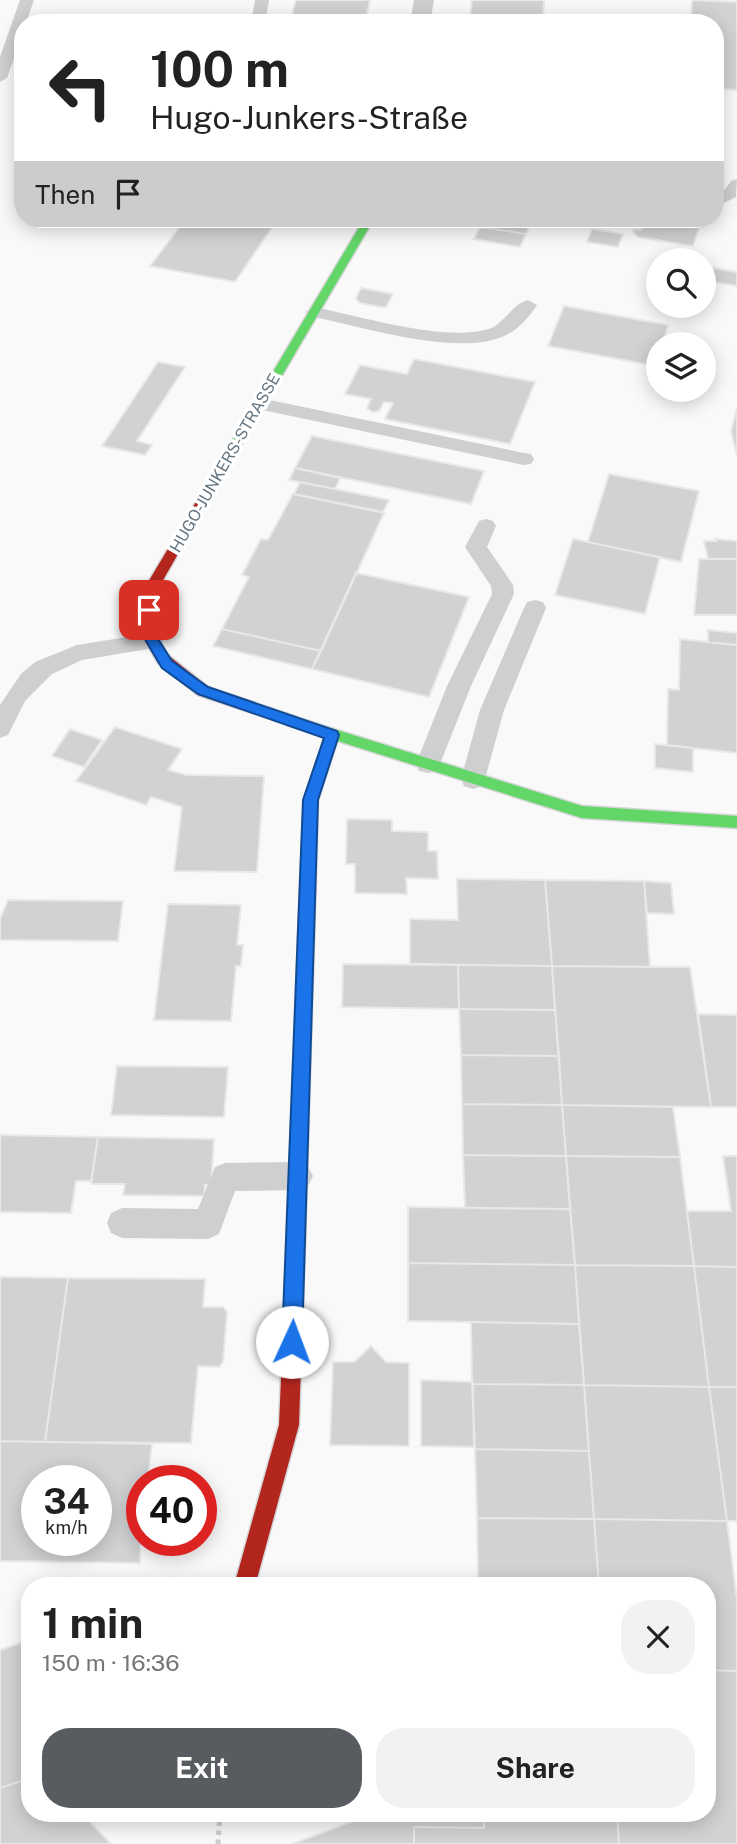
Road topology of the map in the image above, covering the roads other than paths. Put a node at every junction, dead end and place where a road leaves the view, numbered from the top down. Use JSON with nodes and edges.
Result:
{"nodes":[{"id":1,"x":14,"y":38,"type":"edge"},
{"id":2,"x":0,"y":78,"type":"edge"},
{"id":3,"x":737,"y":184,"type":"edge"},
{"id":4,"x":724,"y":197,"type":"edge"},
{"id":5,"x":364,"y":228,"type":"edge"},
{"id":6,"x":528,"y":305,"type":"dead end"},
{"id":7,"x":314,"y":312,"type":"junction"},
{"id":8,"x":260,"y":404,"type":"junction"},
{"id":9,"x":524,"y":458,"type":"dead end"},
{"id":10,"x":486,"y":526,"type":"dead end"},
{"id":11,"x":534,"y":608,"type":"dead end"},
{"id":12,"x":152,"y":640,"type":"junction"},
{"id":13,"x":0,"y":730,"type":"edge"},
{"id":14,"x":332,"y":735,"type":"junction"},
{"id":15,"x":428,"y":764,"type":"junction"},
{"id":16,"x":473,"y":779,"type":"junction"},
{"id":17,"x":737,"y":822,"type":"edge"},
{"id":18,"x":298,"y":1176,"type":"junction"},
{"id":19,"x":122,"y":1223,"type":"dead end"},
{"id":20,"x":247,"y":1577,"type":"edge"}],
"edges":[{"from":1,"to":2,"type":"lane"},
{"from":3,"to":4,"type":"lane"},
{"from":5,"to":7,"type":"street","name":"HUGO-JUNKERS-STRASSE"},
{"from":6,"to":7,"type":"lane"},
{"from":7,"to":8,"type":"street","name":"HUGO-JUNKERS-STRASSE"},
{"from":8,"to":9,"type":"lane"},
{"from":8,"to":12,"type":"street","name":"HUGO-JUNKERS-STRASSE"},
{"from":10,"to":15,"type":"lane"},
{"from":11,"to":16,"type":"lane"},
{"from":12,"to":13,"type":"lane"},
{"from":12,"to":14,"type":"street"},
{"from":14,"to":15,"type":"street"},
{"from":14,"to":18,"type":"street"},
{"from":15,"to":16,"type":"street"},
{"from":16,"to":17,"type":"street"},
{"from":18,"to":19,"type":"lane"},
{"from":18,"to":20,"type":"street"}]}
